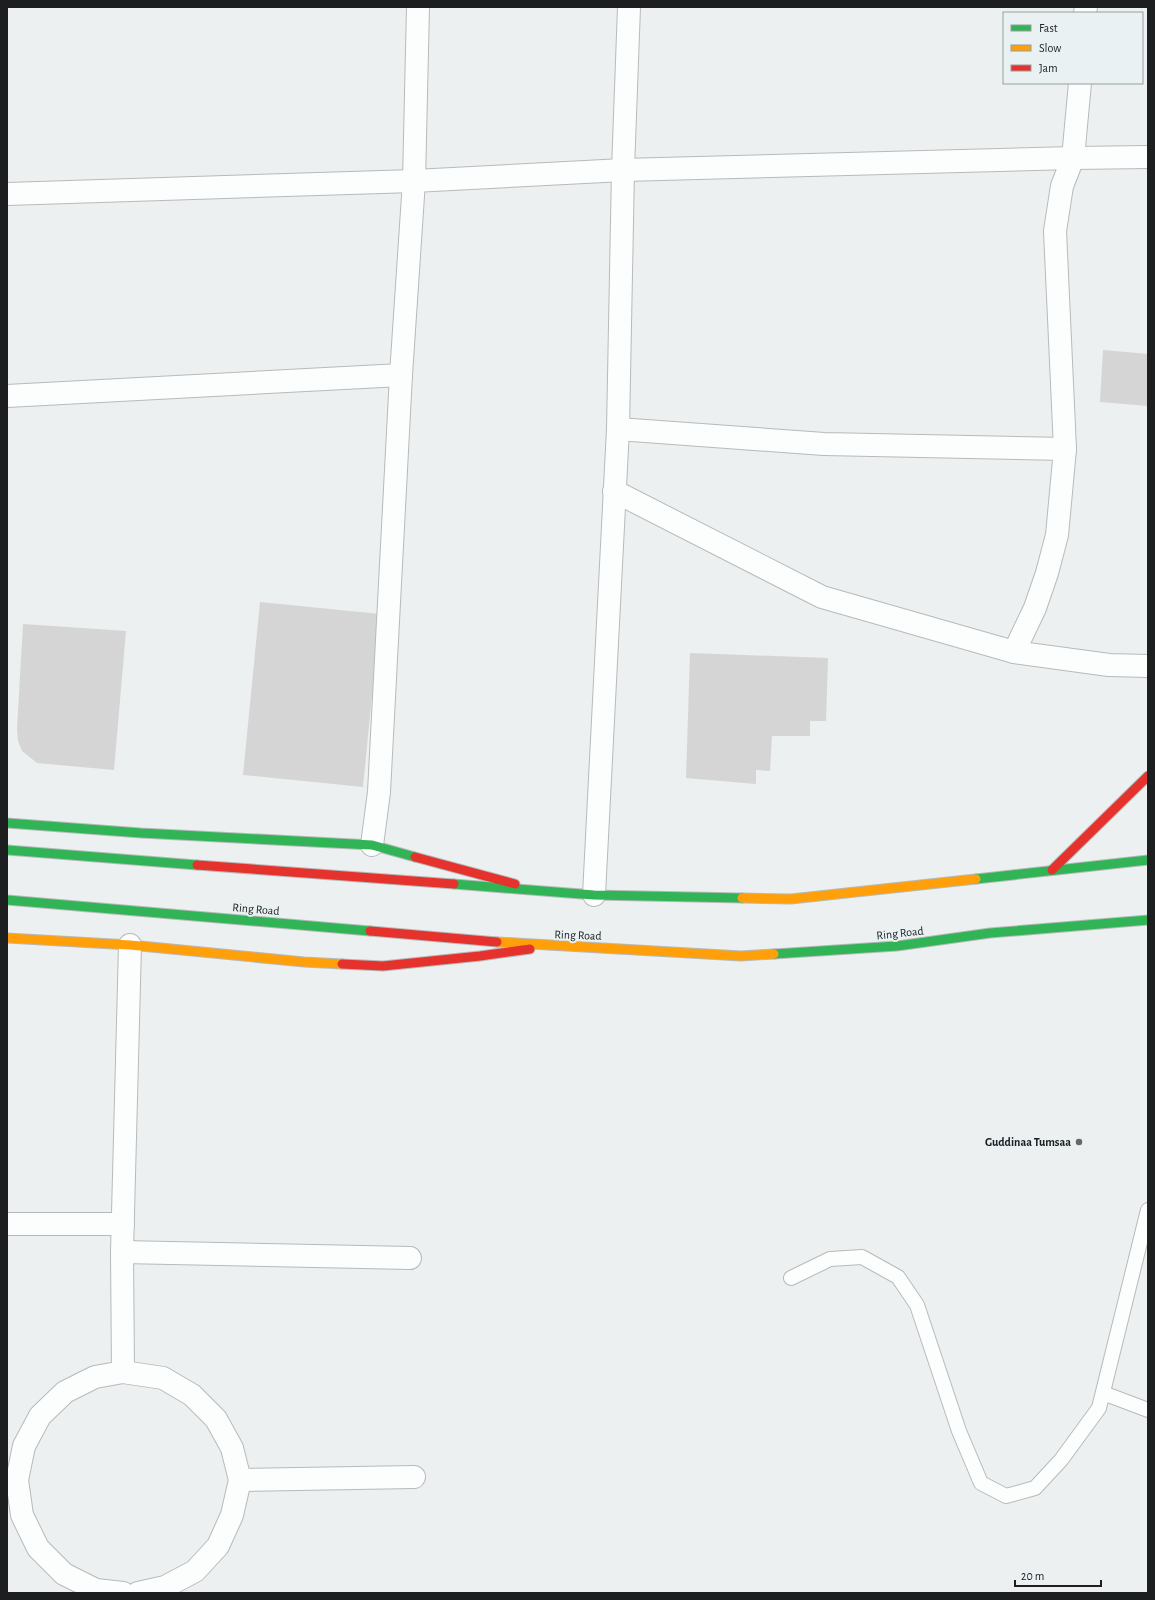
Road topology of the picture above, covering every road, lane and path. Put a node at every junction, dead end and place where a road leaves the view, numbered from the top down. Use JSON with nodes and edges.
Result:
{"nodes":[{"id":1,"x":418,"y":7,"type":"edge"},
{"id":2,"x":629,"y":7,"type":"edge"},
{"id":3,"x":1080,"y":84,"type":"edge"},
{"id":4,"x":1148,"y":157,"type":"edge"},
{"id":5,"x":1073,"y":158,"type":"junction"},
{"id":6,"x":623,"y":170,"type":"junction"},
{"id":7,"x":414,"y":181,"type":"junction"},
{"id":8,"x":7,"y":194,"type":"edge"},
{"id":9,"x":401,"y":375,"type":"junction"},
{"id":10,"x":7,"y":396,"type":"edge"},
{"id":11,"x":618,"y":429,"type":"junction"},
{"id":12,"x":1065,"y":449,"type":"junction"},
{"id":13,"x":614,"y":491,"type":"junction"},
{"id":14,"x":1014,"y":652,"type":"junction"},
{"id":15,"x":1148,"y":666,"type":"edge"},
{"id":16,"x":1148,"y":776,"type":"edge"},
{"id":17,"x":7,"y":823,"type":"edge"},
{"id":18,"x":372,"y":845,"type":"junction"},
{"id":19,"x":7,"y":850,"type":"edge"},
{"id":20,"x":1148,"y":860,"type":"edge"},
{"id":21,"x":1052,"y":870,"type":"junction"},
{"id":22,"x":535,"y":890,"type":"junction"},
{"id":23,"x":594,"y":895,"type":"junction"},
{"id":24,"x":7,"y":900,"type":"edge"},
{"id":25,"x":1145,"y":921,"type":"edge"},
{"id":26,"x":7,"y":938,"type":"edge"},
{"id":27,"x":130,"y":945,"type":"junction"},
{"id":28,"x":554,"y":946,"type":"junction"},
{"id":29,"x":1148,"y":1210,"type":"edge"},
{"id":30,"x":7,"y":1224,"type":"edge"},
{"id":31,"x":123,"y":1224,"type":"junction"},
{"id":32,"x":122,"y":1252,"type":"junction"},
{"id":33,"x":410,"y":1258,"type":"dead end"},
{"id":34,"x":791,"y":1278,"type":"dead end"},
{"id":35,"x":122,"y":1372,"type":"junction"},
{"id":36,"x":1103,"y":1394,"type":"junction"},
{"id":37,"x":1148,"y":1410,"type":"edge"},
{"id":38,"x":414,"y":1477,"type":"dead end"},
{"id":39,"x":12,"y":1479,"type":"edge"},
{"id":40,"x":240,"y":1480,"type":"junction"},
{"id":41,"x":123,"y":1593,"type":"edge"},
{"id":42,"x":138,"y":1593,"type":"edge"}],
"edges":[{"from":1,"to":7,"type":"street"},
{"from":2,"to":6,"type":"street"},
{"from":3,"to":5,"type":"street"},
{"from":4,"to":5,"type":"street"},
{"from":5,"to":6,"type":"street"},
{"from":5,"to":12,"type":"street"},
{"from":6,"to":7,"type":"street"},
{"from":6,"to":11,"type":"street"},
{"from":7,"to":8,"type":"street"},
{"from":7,"to":9,"type":"street"},
{"from":9,"to":10,"type":"street"},
{"from":9,"to":18,"type":"street"},
{"from":11,"to":12,"type":"street"},
{"from":11,"to":13,"type":"street"},
{"from":12,"to":14,"type":"street"},
{"from":13,"to":14,"type":"street"},
{"from":13,"to":23,"type":"street"},
{"from":14,"to":15,"type":"street"},
{"from":16,"to":21,"type":"main road"},
{"from":17,"to":18,"type":"main road"},
{"from":18,"to":22,"type":"main road"},
{"from":19,"to":22,"type":"main road"},
{"from":20,"to":21,"type":"main road"},
{"from":21,"to":23,"type":"main road"},
{"from":22,"to":23,"type":"main road"},
{"from":24,"to":28,"type":"main road","name":"Ring Road"},
{"from":25,"to":28,"type":"main road","name":"Ring Road"},
{"from":26,"to":27,"type":"main road"},
{"from":27,"to":28,"type":"main road"},
{"from":27,"to":31,"type":"street"},
{"from":29,"to":36,"type":"lane"},
{"from":30,"to":31,"type":"street"},
{"from":31,"to":32,"type":"street"},
{"from":32,"to":33,"type":"street"},
{"from":32,"to":35,"type":"street"},
{"from":34,"to":36,"type":"lane"},
{"from":35,"to":39,"type":"street"},
{"from":35,"to":40,"type":"street"},
{"from":36,"to":37,"type":"lane"},
{"from":38,"to":40,"type":"street"},
{"from":39,"to":41,"type":"street"},
{"from":40,"to":42,"type":"street"}]}
